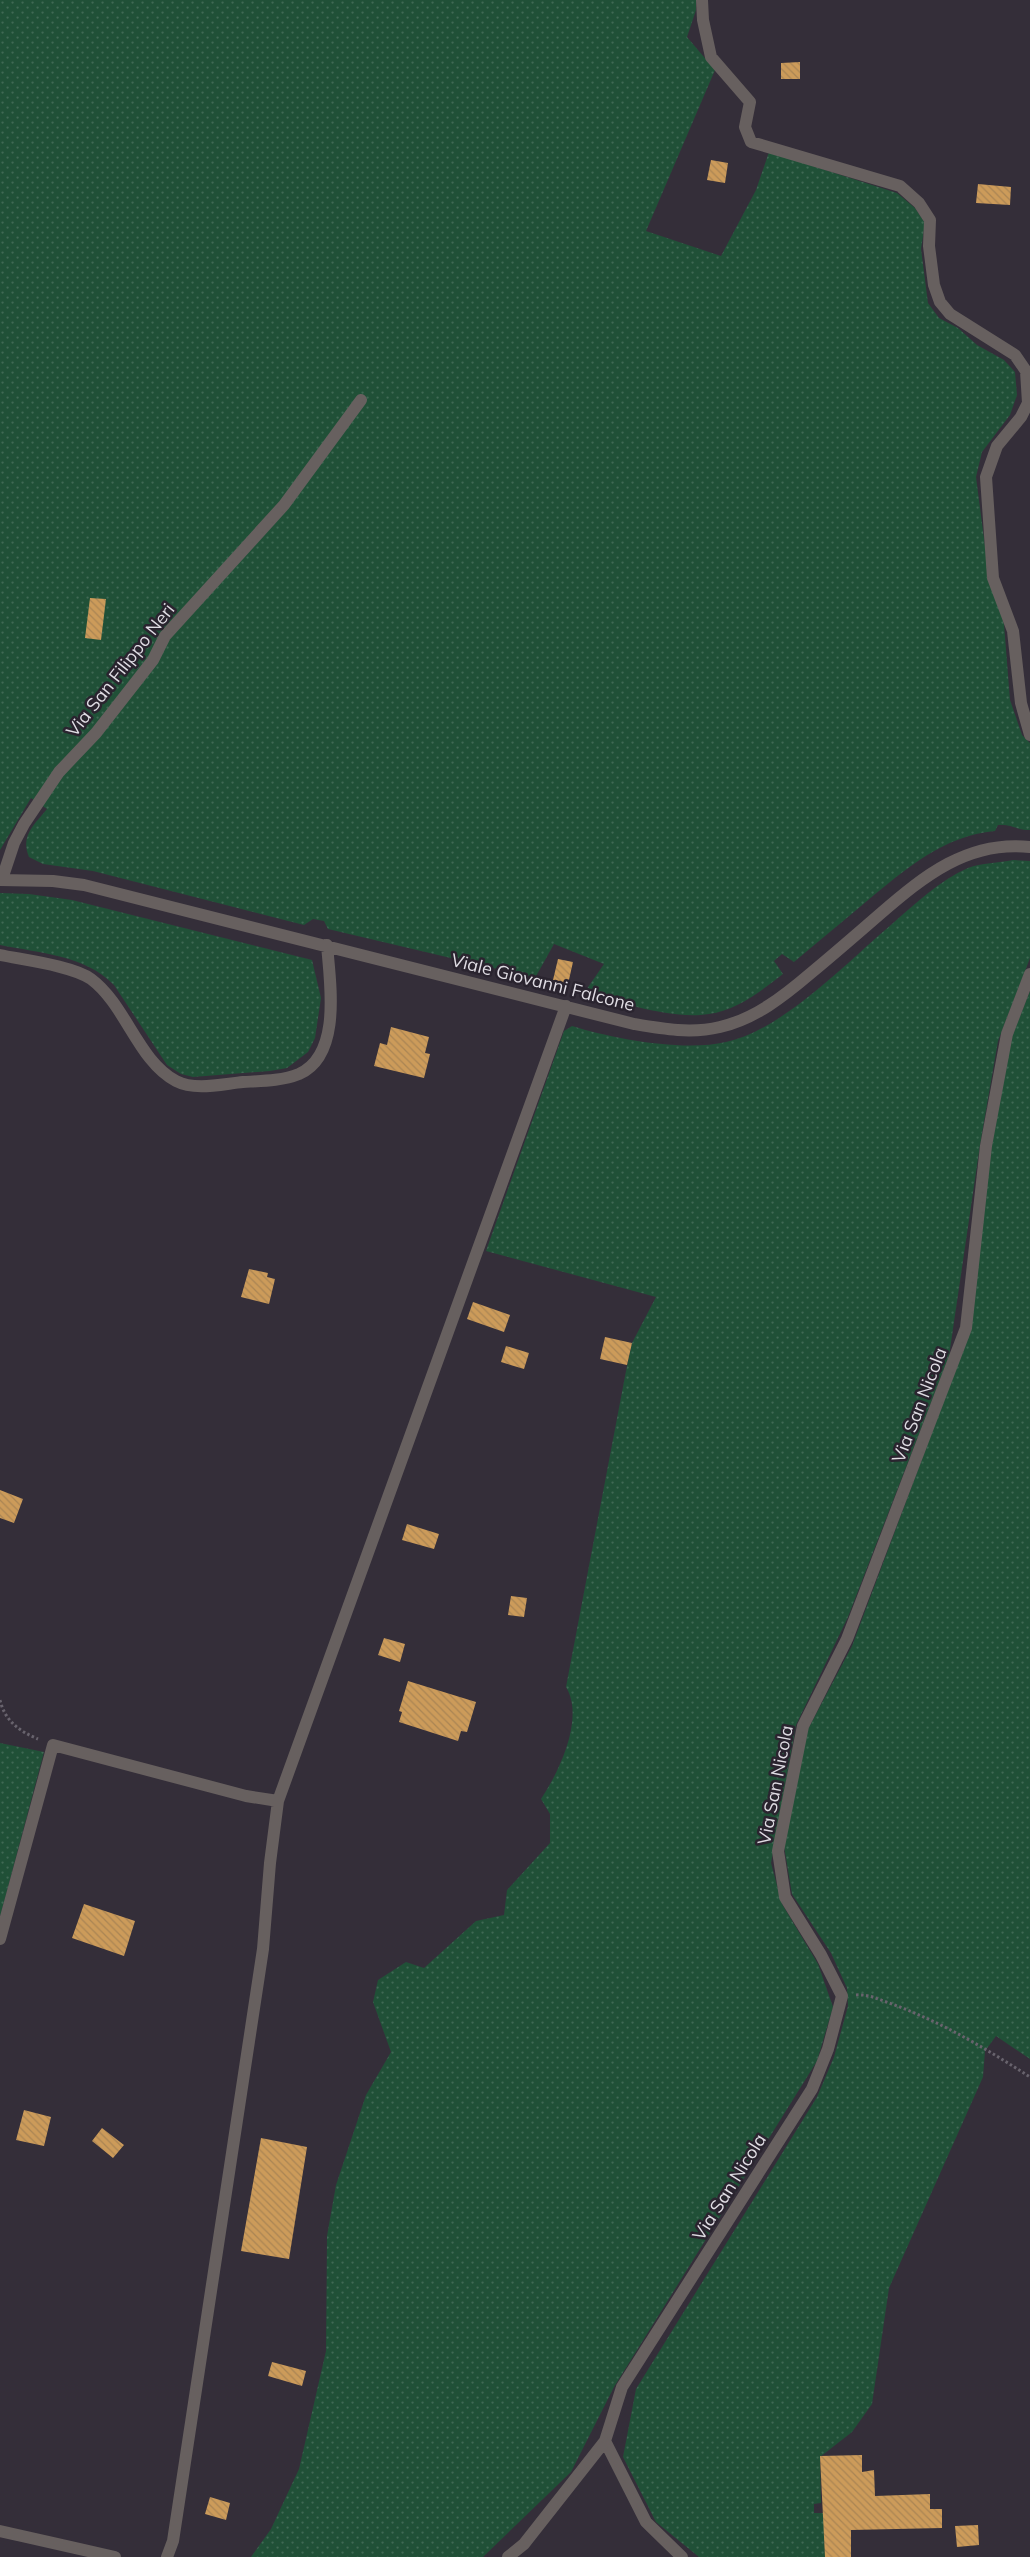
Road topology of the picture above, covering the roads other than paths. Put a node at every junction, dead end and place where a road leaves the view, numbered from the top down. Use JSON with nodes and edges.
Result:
{"nodes":[{"id":1,"x":702,"y":0,"type":"edge"},
{"id":2,"x":361,"y":400,"type":"dead end"},
{"id":3,"x":1030,"y":735,"type":"edge"},
{"id":4,"x":1030,"y":847,"type":"edge"},
{"id":5,"x":1,"y":880,"type":"edge"},
{"id":6,"x":327,"y":945,"type":"junction"},
{"id":7,"x":0,"y":954,"type":"edge"},
{"id":8,"x":1030,"y":974,"type":"edge"},
{"id":9,"x":566,"y":1006,"type":"junction"},
{"id":10,"x":278,"y":1801,"type":"junction"},
{"id":11,"x":0,"y":1939,"type":"edge"},
{"id":12,"x":605,"y":2442,"type":"junction"},
{"id":13,"x":0,"y":2531,"type":"edge"},
{"id":14,"x":115,"y":2557,"type":"edge"},
{"id":15,"x":167,"y":2557,"type":"edge"},
{"id":16,"x":508,"y":2557,"type":"edge"},
{"id":17,"x":682,"y":2557,"type":"edge"}],
"edges":[{"from":1,"to":3,"type":"street"},
{"from":2,"to":5,"type":"street","name":"Via San Filippo Neri"},
{"from":4,"to":9,"type":"street","name":"Viale Giovanni Falcone"},
{"from":5,"to":6,"type":"street","name":"Viale Giovanni Falcone"},
{"from":6,"to":7,"type":"street"},
{"from":6,"to":9,"type":"street","name":"Viale Giovanni Falcone"},
{"from":8,"to":12,"type":"street","name":"Via San Nicola"},
{"from":9,"to":10,"type":"street"},
{"from":10,"to":11,"type":"street"},
{"from":10,"to":15,"type":"street"},
{"from":12,"to":16,"type":"street","name":"Via San Nicola"},
{"from":12,"to":17,"type":"street"},
{"from":13,"to":14,"type":"street"}]}
